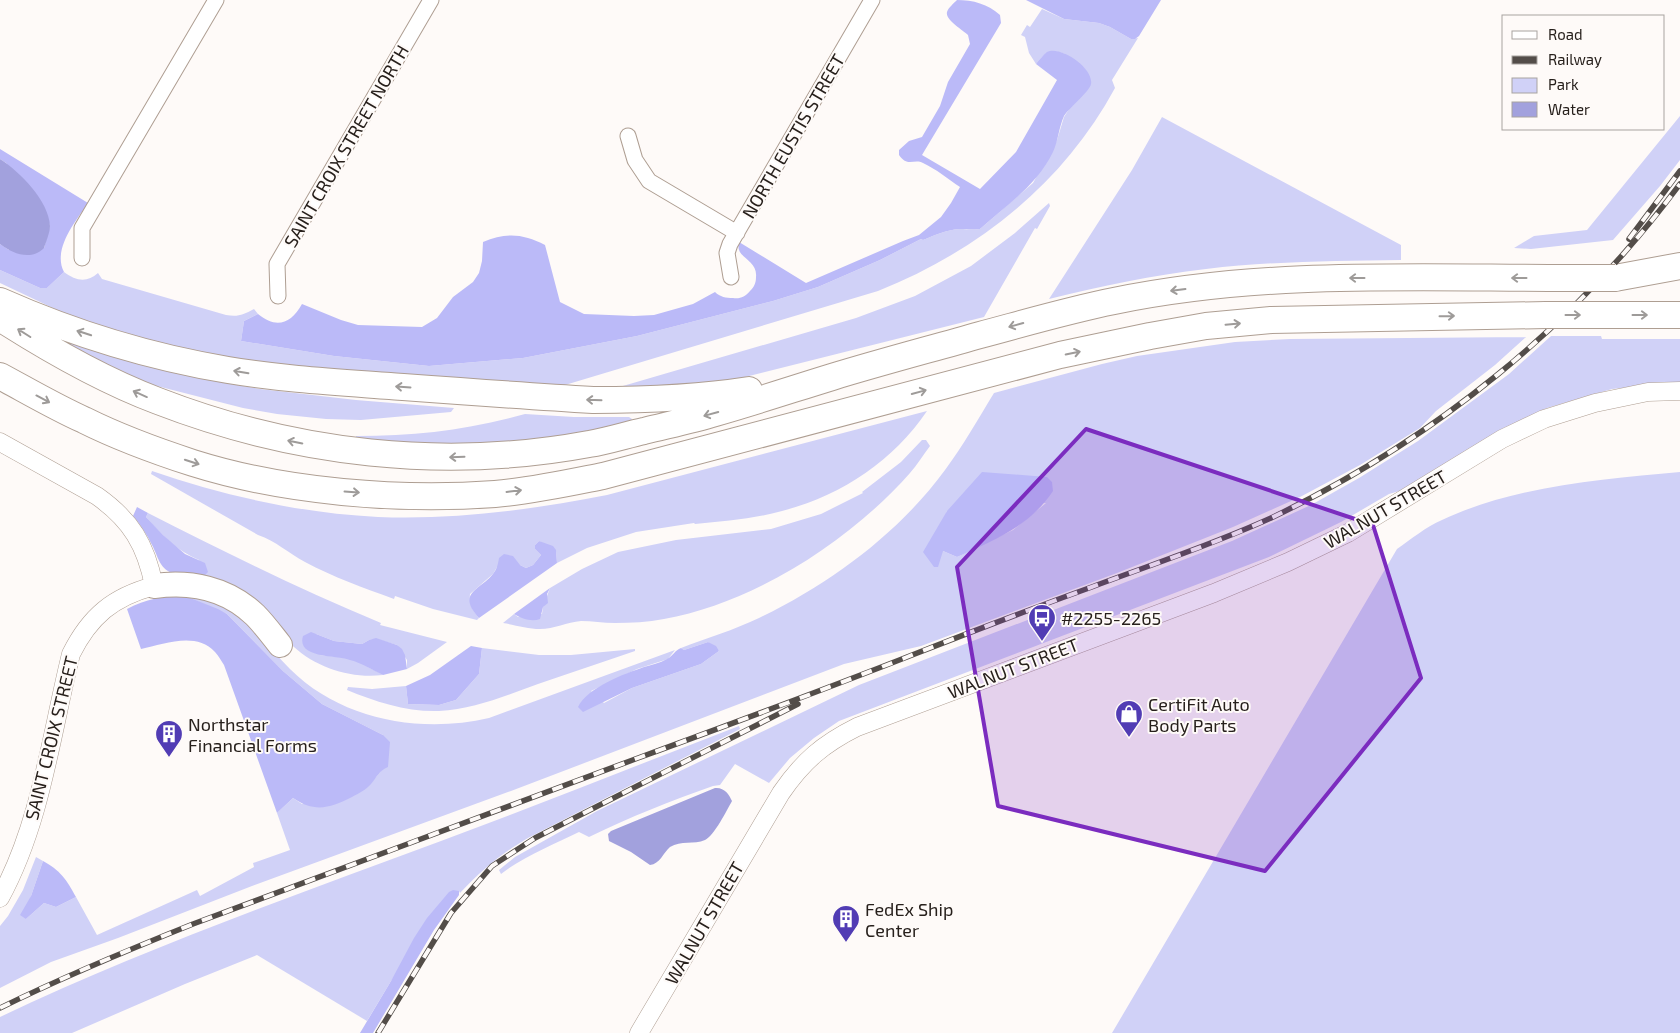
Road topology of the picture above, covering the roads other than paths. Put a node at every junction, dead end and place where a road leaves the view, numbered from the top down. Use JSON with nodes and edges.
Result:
{"nodes":[{"id":1,"x":216,"y":0,"type":"edge"},
{"id":2,"x":431,"y":0,"type":"edge"},
{"id":3,"x":872,"y":0,"type":"edge"},
{"id":4,"x":628,"y":136,"type":"dead end"},
{"id":5,"x":737,"y":233,"type":"junction"},
{"id":6,"x":82,"y":258,"type":"dead end"},
{"id":7,"x":1680,"y":266,"type":"edge"},
{"id":8,"x":731,"y":277,"type":"dead end"},
{"id":9,"x":1615,"y":278,"type":"junction"},
{"id":10,"x":1680,"y":278,"type":"edge"},
{"id":11,"x":278,"y":296,"type":"dead end"},
{"id":12,"x":0,"y":301,"type":"edge"},
{"id":13,"x":1680,"y":315,"type":"edge"},
{"id":14,"x":0,"y":318,"type":"edge"},
{"id":15,"x":841,"y":374,"type":"junction"},
{"id":16,"x":0,"y":376,"type":"edge"},
{"id":17,"x":1680,"y":391,"type":"edge"},
{"id":18,"x":0,"y":442,"type":"edge"},
{"id":19,"x":154,"y":586,"type":"junction"},
{"id":20,"x":280,"y":645,"type":"dead end"},
{"id":21,"x":0,"y":898,"type":"edge"},
{"id":22,"x":639,"y":1033,"type":"edge"}],
"edges":[{"from":1,"to":6,"type":"street"},
{"from":2,"to":11,"type":"street","name":"SAINT CROIX STREET NORTH"},
{"from":3,"to":5,"type":"street","name":"NORTH EUSTIS STREET"},
{"from":4,"to":5,"type":"street"},
{"from":5,"to":8,"type":"street","name":"NORTH EUSTIS STREET"},
{"from":7,"to":9,"type":"highway"},
{"from":9,"to":10,"type":"highway"},
{"from":9,"to":15,"type":"highway","one_way":true,"bridge":true},
{"from":15,"to":12,"type":"highway","one_way":true},
{"from":16,"to":13,"type":"highway","one_way":true,"bridge":true},
{"from":15,"to":14,"type":"highway","one_way":true},
{"from":17,"to":22,"type":"street","name":"WALNUT STREET"},
{"from":18,"to":19,"type":"street"},
{"from":19,"to":20,"type":"highway"},
{"from":19,"to":21,"type":"street","name":"SAINT CROIX STREET"}]}
